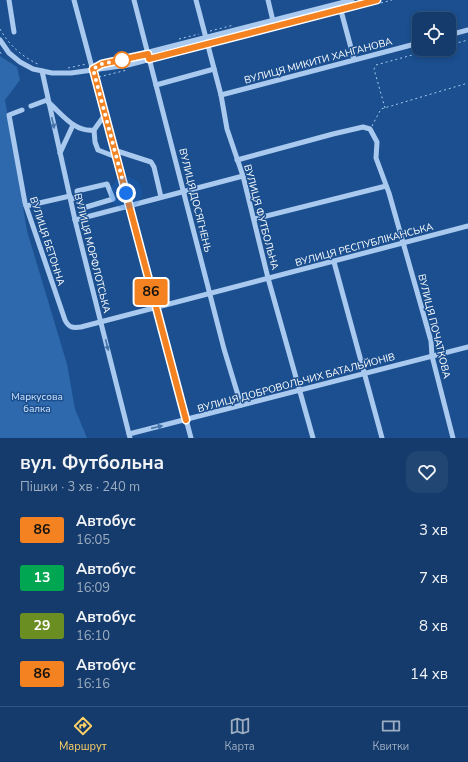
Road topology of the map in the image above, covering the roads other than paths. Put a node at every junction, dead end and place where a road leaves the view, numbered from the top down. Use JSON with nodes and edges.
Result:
{"nodes":[{"id":1,"x":8,"y":0,"type":"edge"},
{"id":2,"x":74,"y":0,"type":"edge"},
{"id":3,"x":134,"y":0,"type":"edge"},
{"id":4,"x":196,"y":0,"type":"edge"},
{"id":5,"x":268,"y":0,"type":"edge"},
{"id":6,"x":352,"y":0,"type":"edge"},
{"id":7,"x":377,"y":0,"type":"edge"},
{"id":8,"x":338,"y":2,"type":"edge"},
{"id":9,"x":341,"y":9,"type":"junction"},
{"id":10,"x":273,"y":21,"type":"junction"},
{"id":11,"x":468,"y":30,"type":"edge"},
{"id":12,"x":14,"y":32,"type":"dead end"},
{"id":13,"x":456,"y":33,"type":"edge"},
{"id":14,"x":205,"y":38,"type":"junction"},
{"id":15,"x":0,"y":40,"type":"edge"},
{"id":16,"x":207,"y":44,"type":"junction"},
{"id":17,"x":412,"y":44,"type":"edge"},
{"id":18,"x":148,"y":56,"type":"junction"},
{"id":19,"x":354,"y":59,"type":"junction"},
{"id":20,"x":41,"y":68,"type":"junction"},
{"id":21,"x":93,"y":69,"type":"junction"},
{"id":22,"x":214,"y":69,"type":"junction"},
{"id":23,"x":156,"y":85,"type":"junction"},
{"id":24,"x":221,"y":95,"type":"junction"},
{"id":25,"x":48,"y":101,"type":"junction"},
{"id":26,"x":30,"y":106,"type":"dead end"},
{"id":27,"x":22,"y":110,"type":"dead end"},
{"id":28,"x":104,"y":116,"type":"junction"},
{"id":29,"x":73,"y":125,"type":"junction"},
{"id":30,"x":94,"y":130,"type":"junction"},
{"id":31,"x":114,"y":150,"type":"junction"},
{"id":32,"x":60,"y":153,"type":"junction"},
{"id":33,"x":116,"y":157,"type":"junction"},
{"id":34,"x":238,"y":160,"type":"junction"},
{"id":35,"x":243,"y":176,"type":"junction"},
{"id":36,"x":386,"y":186,"type":"junction"},
{"id":37,"x":183,"y":191,"type":"junction"},
{"id":38,"x":78,"y":197,"type":"junction"},
{"id":39,"x":161,"y":197,"type":"junction"},
{"id":40,"x":70,"y":198,"type":"junction"},
{"id":41,"x":129,"y":205,"type":"junction"},
{"id":42,"x":26,"y":206,"type":"junction"},
{"id":43,"x":254,"y":219,"type":"junction"},
{"id":44,"x":75,"y":220,"type":"junction"},
{"id":45,"x":468,"y":226,"type":"edge"},
{"id":46,"x":402,"y":244,"type":"junction"},
{"id":47,"x":334,"y":262,"type":"junction"},
{"id":48,"x":268,"y":278,"type":"junction"},
{"id":49,"x":210,"y":293,"type":"junction"},
{"id":50,"x":155,"y":307,"type":"junction"},
{"id":51,"x":101,"y":321,"type":"junction"},
{"id":52,"x":468,"y":347,"type":"edge"},
{"id":53,"x":432,"y":356,"type":"junction"},
{"id":54,"x":366,"y":373,"type":"junction"},
{"id":55,"x":300,"y":390,"type":"junction"},
{"id":56,"x":241,"y":405,"type":"junction"},
{"id":57,"x":186,"y":420,"type":"junction"},
{"id":58,"x":129,"y":436,"type":"edge"},
{"id":59,"x":191,"y":438,"type":"edge"},
{"id":60,"x":313,"y":438,"type":"edge"},
{"id":61,"x":382,"y":438,"type":"edge"},
{"id":62,"x":453,"y":438,"type":"edge"}],
"edges":[{"from":1,"to":12,"type":"street"},
{"from":2,"to":21,"type":"street"},
{"from":3,"to":18,"type":"street","name":"ВУЛИЦЯ ДОСЯГНЕНЬ"},
{"from":4,"to":14,"type":"street","name":"ВУЛИЦЯ ФУТБОЛЬНА"},
{"from":5,"to":10,"type":"street"},
{"from":6,"to":8,"type":"street"},
{"from":7,"to":9,"type":"street"},
{"from":8,"to":9,"type":"street"},
{"from":8,"to":10,"type":"street"},
{"from":9,"to":16,"type":"street"},
{"from":9,"to":19,"type":"street"},
{"from":10,"to":14,"type":"street"},
{"from":11,"to":13,"type":"street"},
{"from":14,"to":16,"type":"street","name":"ВУЛИЦЯ ФУТБОЛЬНА"},
{"from":14,"to":18,"type":"street"},
{"from":15,"to":20,"type":"street"},
{"from":16,"to":18,"type":"street"},
{"from":16,"to":22,"type":"street","name":"ВУЛИЦЯ ФУТБОЛЬНА"},
{"from":17,"to":19,"type":"street","name":"ВУЛИЦЯ МИКИТИ ХАНГАНОВА"},
{"from":18,"to":21,"type":"street"},
{"from":18,"to":23,"type":"street","name":"ВУЛИЦЯ ДОСЯГНЕНЬ"},
{"from":19,"to":24,"type":"street","name":"ВУЛИЦЯ МИКИТИ ХАНГАНОВА"},
{"from":20,"to":21,"type":"street"},
{"from":20,"to":25,"type":"street","name":"ВУЛИЦЯ МОРФЛОТСЬКА"},
{"from":21,"to":28,"type":"street"},
{"from":22,"to":23,"type":"street"},
{"from":22,"to":24,"type":"street","name":"ВУЛИЦЯ ФУТБОЛЬНА"},
{"from":23,"to":37,"type":"street","name":"ВУЛИЦЯ ДОСЯГНЕНЬ"},
{"from":24,"to":34,"type":"street","name":"ВУЛИЦЯ ФУТБОЛЬНА"},
{"from":25,"to":26,"type":"street"},
{"from":25,"to":29,"type":"street"},
{"from":25,"to":32,"type":"street","name":"ВУЛИЦЯ МОРФЛОТСЬКА","one_way":true},
{"from":27,"to":42,"type":"street","name":"ВУЛИЦЯ БЕТОННА"},
{"from":28,"to":30,"type":"street"},
{"from":28,"to":31,"type":"street"},
{"from":29,"to":30,"type":"street"},
{"from":29,"to":32,"type":"street"},
{"from":30,"to":33,"type":"street"},
{"from":31,"to":33,"type":"street"},
{"from":31,"to":39,"type":"street"},
{"from":32,"to":40,"type":"street","name":"ВУЛИЦЯ МОРФЛОТСЬКА"},
{"from":33,"to":41,"type":"street"},
{"from":34,"to":35,"type":"street","name":"ВУЛИЦЯ ФУТБОЛЬНА"},
{"from":34,"to":36,"type":"street","name":"ВУЛИЦЯ ПОЧАТКОВА"},
{"from":35,"to":37,"type":"street"},
{"from":35,"to":43,"type":"street","name":"ВУЛИЦЯ ФУТБОЛЬНА"},
{"from":36,"to":43,"type":"street"},
{"from":36,"to":46,"type":"street","name":"ВУЛИЦЯ ПОЧАТКОВА"},
{"from":37,"to":39,"type":"street"},
{"from":37,"to":49,"type":"street","name":"ВУЛИЦЯ ДОСЯГНЕНЬ"},
{"from":38,"to":38,"type":"street"},
{"from":38,"to":40,"type":"street"},
{"from":39,"to":41,"type":"street"},
{"from":40,"to":42,"type":"street"},
{"from":40,"to":44,"type":"street","name":"ВУЛИЦЯ МОРФЛОТСЬКА"},
{"from":41,"to":44,"type":"street"},
{"from":41,"to":50,"type":"street"},
{"from":42,"to":51,"type":"street","name":"ВУЛИЦЯ БЕТОННА"},
{"from":43,"to":48,"type":"street","name":"ВУЛИЦЯ ФУТБОЛЬНА"},
{"from":44,"to":51,"type":"street","name":"ВУЛИЦЯ МОРФЛОТСЬКА"},
{"from":45,"to":46,"type":"street","name":"ВУЛИЦЯ РЕСПУБЛІКАНСЬКА"},
{"from":46,"to":47,"type":"street","name":"ВУЛИЦЯ РЕСПУБЛІКАНСЬКА"},
{"from":46,"to":53,"type":"street","name":"ВУЛИЦЯ ПОЧАТКОВА"},
{"from":47,"to":48,"type":"street","name":"ВУЛИЦЯ РЕСПУБЛІКАНСЬКА"},
{"from":47,"to":54,"type":"street"},
{"from":48,"to":49,"type":"street","name":"ВУЛИЦЯ РЕСПУБЛІКАНСЬКА"},
{"from":48,"to":55,"type":"street","name":"ВУЛИЦЯ ФУТБОЛЬНА"},
{"from":49,"to":50,"type":"street","name":"ВУЛИЦЯ РЕСПУБЛІКАНСЬКА"},
{"from":49,"to":56,"type":"street","name":"ВУЛИЦЯ ДОСЯГНЕНЬ"},
{"from":50,"to":51,"type":"street","name":"ВУЛИЦЯ РЕСПУБЛІКАНСЬКА"},
{"from":50,"to":57,"type":"street"},
{"from":51,"to":58,"type":"street","name":"ВУЛИЦЯ МОРФЛОТСЬКА","one_way":true},
{"from":52,"to":53,"type":"street","name":"ВУЛИЦЯ ДОБРОВОЛЬЧИХ БАТАЛЬЙОНІВ"},
{"from":53,"to":54,"type":"street","name":"ВУЛИЦЯ ДОБРОВОЛЬЧИХ БАТАЛЬЙОНІВ"},
{"from":53,"to":62,"type":"street","name":"ВУЛИЦЯ ПОЧАТКОВА"},
{"from":54,"to":55,"type":"street","name":"ВУЛИЦЯ ДОБРОВОЛЬЧИХ БАТАЛЬЙОНІВ"},
{"from":54,"to":61,"type":"street"},
{"from":55,"to":56,"type":"street","name":"ВУЛИЦЯ ДОБРОВОЛЬЧИХ БАТАЛЬЙОНІВ"},
{"from":55,"to":60,"type":"street","name":"ВУЛИЦЯ ФУТБОЛЬНА"},
{"from":56,"to":57,"type":"street","name":"ВУЛИЦЯ ДОБРОВОЛЬЧИХ БАТАЛЬЙОНІВ"},
{"from":58,"to":57,"type":"street","name":"ВУЛИЦЯ ДОБРОВОЛЬЧИХ БАТАЛЬЙОНІВ","one_way":true},
{"from":57,"to":59,"type":"street"}]}
